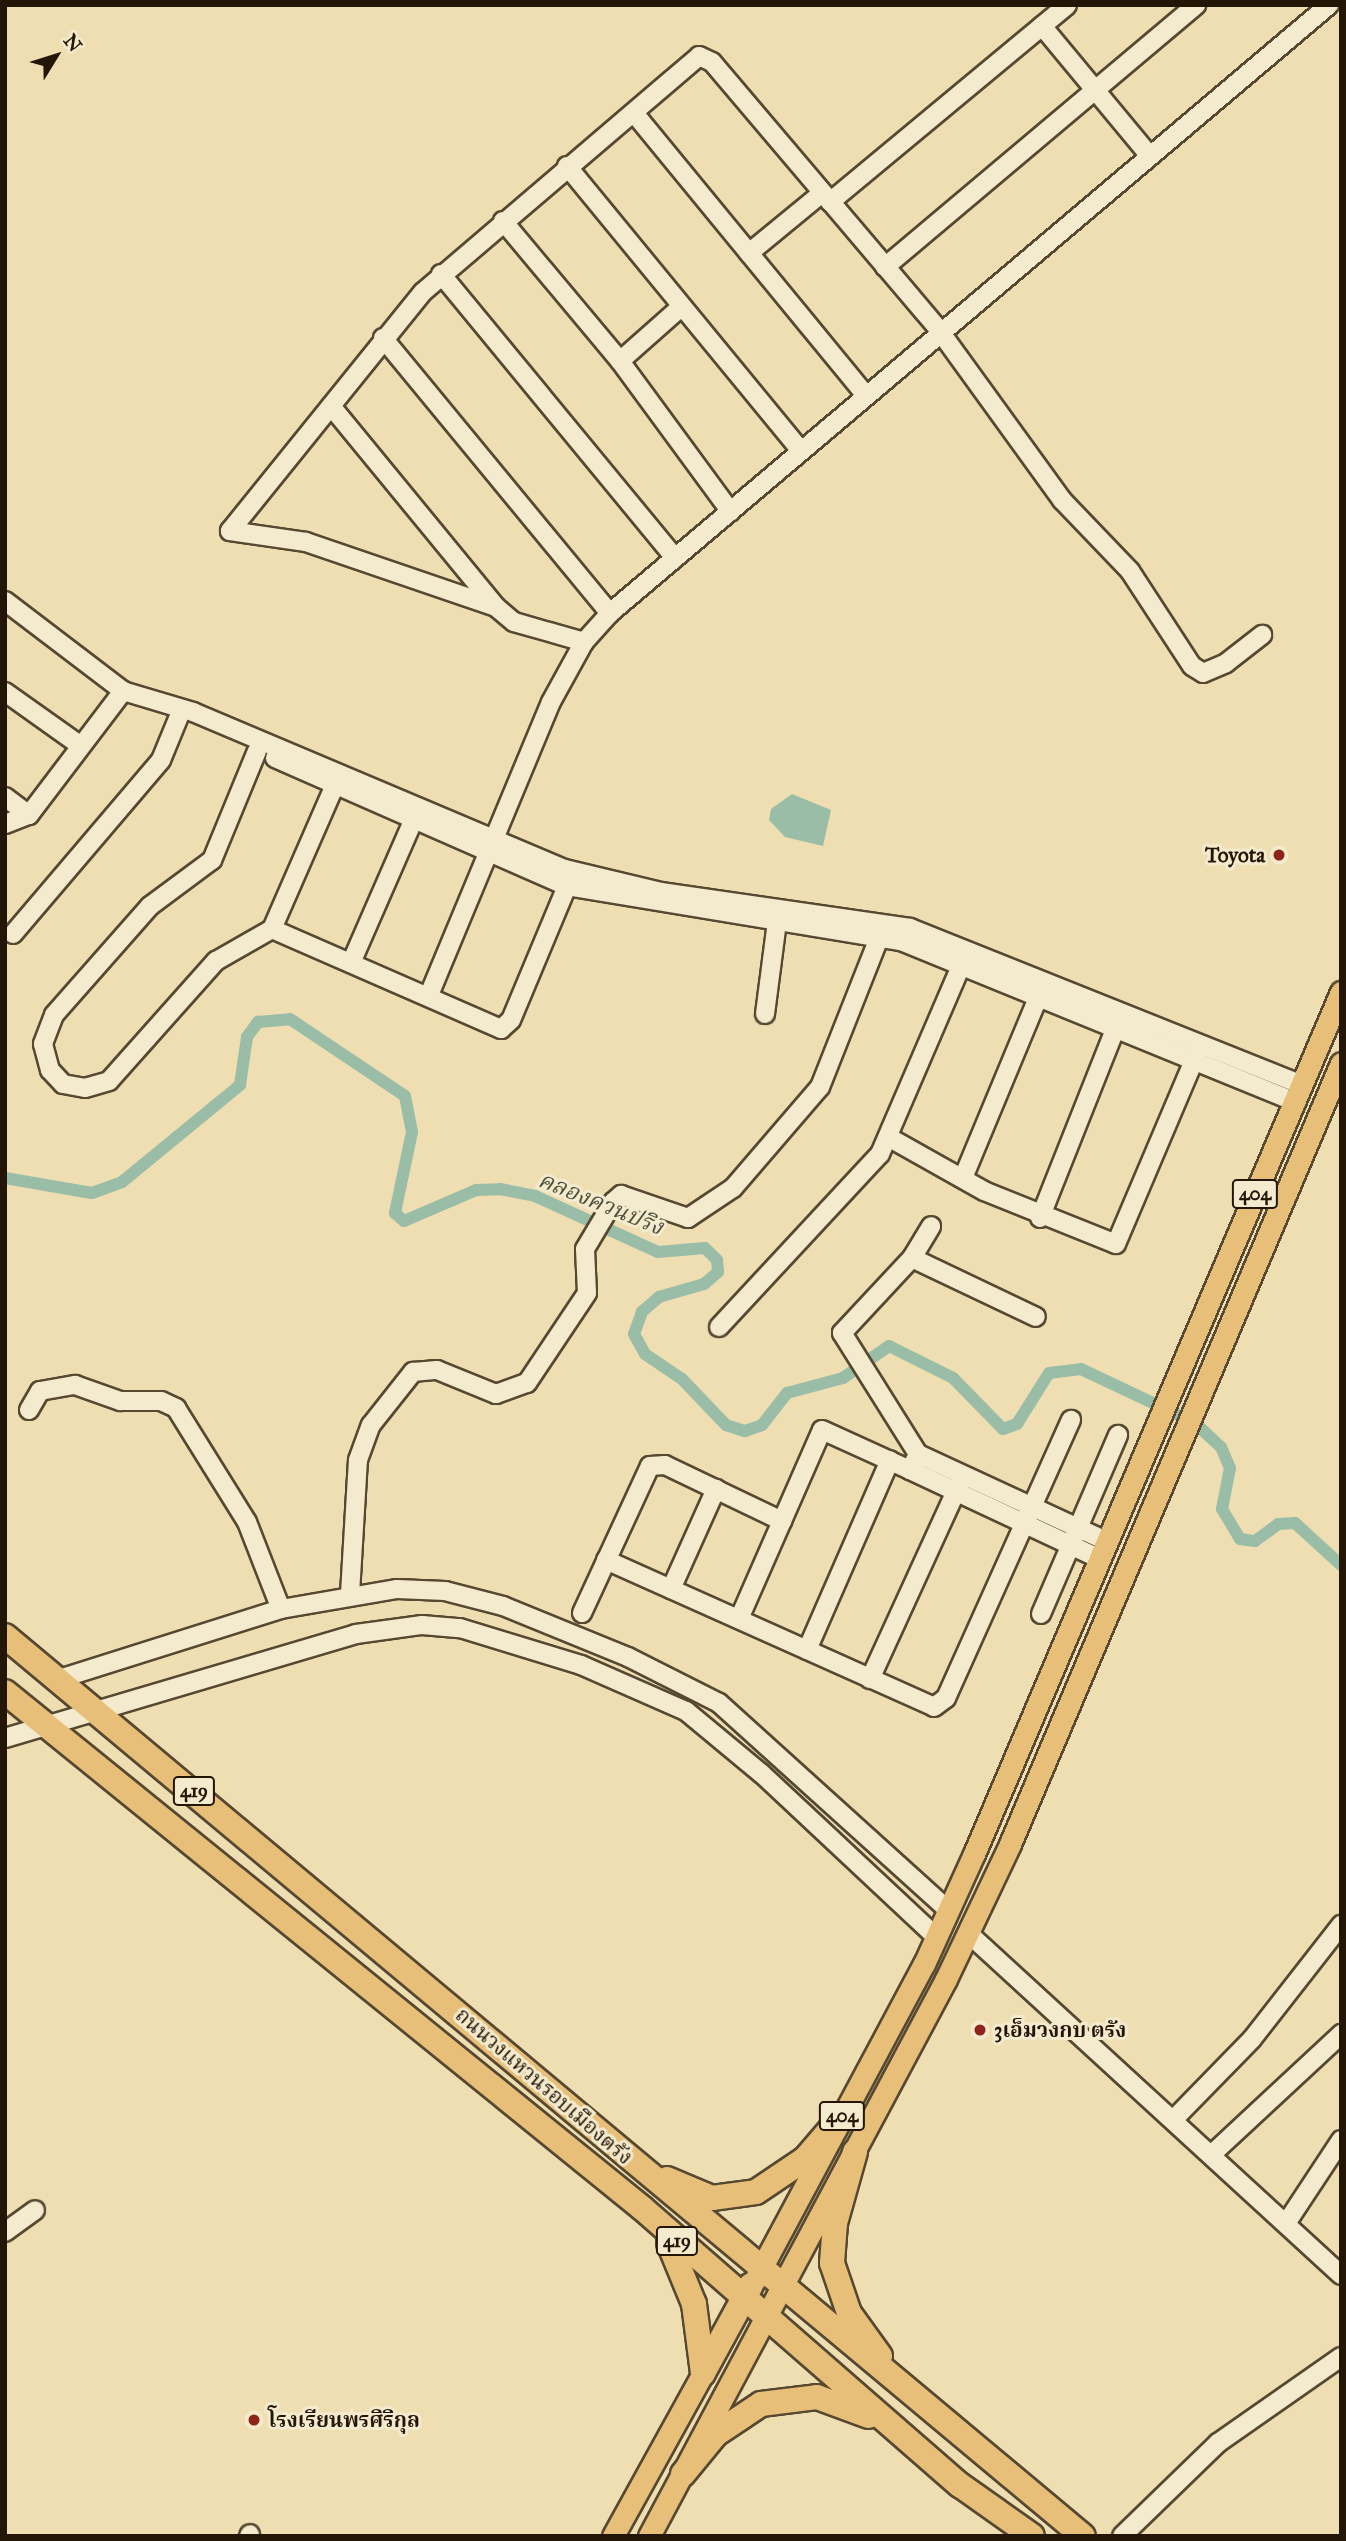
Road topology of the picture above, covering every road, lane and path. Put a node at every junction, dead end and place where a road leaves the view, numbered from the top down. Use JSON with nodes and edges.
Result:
{"nodes":[{"id":1,"x":1067,"y":5,"type":"edge"},
{"id":2,"x":1196,"y":5,"type":"edge"},
{"id":3,"x":1329,"y":5,"type":"edge"},
{"id":4,"x":1042,"y":26,"type":"junction"},
{"id":5,"x":1094,"y":90,"type":"junction"},
{"id":6,"x":634,"y":113,"type":"junction"},
{"id":7,"x":1150,"y":156,"type":"junction"},
{"id":8,"x":567,"y":166,"type":"junction"},
{"id":9,"x":826,"y":197,"type":"junction"},
{"id":10,"x":503,"y":221,"type":"junction"},
{"id":11,"x":749,"y":253,"type":"junction"},
{"id":12,"x":885,"y":267,"type":"junction"},
{"id":13,"x":441,"y":274,"type":"junction"},
{"id":14,"x":681,"y":307,"type":"junction"},
{"id":15,"x":939,"y":330,"type":"junction"},
{"id":16,"x":383,"y":338,"type":"junction"},
{"id":17,"x":620,"y":361,"type":"junction"},
{"id":18,"x":864,"y":393,"type":"junction"},
{"id":19,"x":331,"y":406,"type":"junction"},
{"id":20,"x":800,"y":450,"type":"junction"},
{"id":21,"x":731,"y":512,"type":"junction"},
{"id":22,"x":675,"y":558,"type":"junction"},
{"id":23,"x":5,"y":601,"type":"edge"},
{"id":24,"x":496,"y":607,"type":"junction"},
{"id":25,"x":610,"y":613,"type":"junction"},
{"id":26,"x":1262,"y":635,"type":"dead end"},
{"id":27,"x":584,"y":642,"type":"junction"},
{"id":28,"x":123,"y":691,"type":"junction"},
{"id":29,"x":5,"y":692,"type":"edge"},
{"id":30,"x":175,"y":711,"type":"junction"},
{"id":31,"x":80,"y":746,"type":"junction"},
{"id":32,"x":257,"y":751,"type":"junction"},
{"id":33,"x":335,"y":785,"type":"junction"},
{"id":34,"x":5,"y":797,"type":"edge"},
{"id":35,"x":29,"y":814,"type":"junction"},
{"id":36,"x":414,"y":819,"type":"junction"},
{"id":37,"x":5,"y":824,"type":"edge"},
{"id":38,"x":494,"y":843,"type":"junction"},
{"id":39,"x":566,"y":886,"type":"junction"},
{"id":40,"x":777,"y":921,"type":"junction"},
{"id":41,"x":272,"y":929,"type":"junction"},
{"id":42,"x":883,"y":929,"type":"junction"},
{"id":43,"x":13,"y":934,"type":"dead end"},
{"id":44,"x":965,"y":957,"type":"junction"},
{"id":45,"x":351,"y":963,"type":"junction"},
{"id":46,"x":1042,"y":989,"type":"junction"},
{"id":47,"x":1341,"y":992,"type":"edge"},
{"id":48,"x":429,"y":995,"type":"junction"},
{"id":49,"x":1122,"y":1012,"type":"junction"},
{"id":50,"x":765,"y":1014,"type":"dead end"},
{"id":51,"x":1115,"y":1030,"type":"junction"},
{"id":52,"x":1197,"y":1053,"type":"junction"},
{"id":53,"x":1341,"y":1063,"type":"edge"},
{"id":54,"x":1299,"y":1093,"type":"junction"},
{"id":55,"x":890,"y":1138,"type":"junction"},
{"id":56,"x":963,"y":1178,"type":"junction"},
{"id":57,"x":1040,"y":1218,"type":"junction"},
{"id":58,"x":931,"y":1226,"type":"dead end"},
{"id":59,"x":912,"y":1258,"type":"junction"},
{"id":60,"x":1036,"y":1317,"type":"dead end"},
{"id":61,"x":719,"y":1327,"type":"dead end"},
{"id":62,"x":29,"y":1410,"type":"dead end"},
{"id":63,"x":1071,"y":1420,"type":"dead end"},
{"id":64,"x":1118,"y":1435,"type":"dead end"},
{"id":65,"x":890,"y":1460,"type":"junction"},
{"id":66,"x":914,"y":1462,"type":"junction"},
{"id":67,"x":960,"y":1483,"type":"junction"},
{"id":68,"x":716,"y":1489,"type":"junction"},
{"id":69,"x":1028,"y":1515,"type":"junction"},
{"id":70,"x":782,"y":1521,"type":"junction"},
{"id":71,"x":1074,"y":1536,"type":"junction"},
{"id":72,"x":1102,"y":1549,"type":"junction"},
{"id":73,"x":606,"y":1560,"type":"junction"},
{"id":74,"x":671,"y":1588,"type":"junction"},
{"id":75,"x":350,"y":1594,"type":"junction"},
{"id":76,"x":281,"y":1609,"type":"junction"},
{"id":77,"x":582,"y":1613,"type":"dead end"},
{"id":78,"x":1041,"y":1614,"type":"dead end"},
{"id":79,"x":739,"y":1619,"type":"junction"},
{"id":80,"x":5,"y":1636,"type":"edge"},
{"id":81,"x":807,"y":1650,"type":"junction"},
{"id":82,"x":59,"y":1679,"type":"junction"},
{"id":83,"x":870,"y":1679,"type":"junction"},
{"id":84,"x":9,"y":1698,"type":"edge"},
{"id":85,"x":97,"y":1709,"type":"junction"},
{"id":86,"x":51,"y":1727,"type":"junction"},
{"id":87,"x":5,"y":1738,"type":"edge"},
{"id":88,"x":948,"y":1910,"type":"junction"},
{"id":89,"x":1341,"y":1925,"type":"edge"},
{"id":90,"x":968,"y":1933,"type":"junction"},
{"id":91,"x":936,"y":1937,"type":"junction"},
{"id":92,"x":1341,"y":2034,"type":"edge"},
{"id":93,"x":842,"y":2116,"type":"junction"},
{"id":94,"x":1172,"y":2120,"type":"junction"},
{"id":95,"x":596,"y":2131,"type":"junction"},
{"id":96,"x":1341,"y":2140,"type":"edge"},
{"id":97,"x":855,"y":2152,"type":"junction"},
{"id":98,"x":1211,"y":2155,"type":"junction"},
{"id":99,"x":35,"y":2210,"type":"dead end"},
{"id":100,"x":651,"y":2217,"type":"junction"},
{"id":101,"x":1287,"y":2222,"type":"junction"},
{"id":102,"x":5,"y":2232,"type":"edge"},
{"id":103,"x":760,"y":2270,"type":"junction"},
{"id":104,"x":1341,"y":2275,"type":"edge"},
{"id":105,"x":782,"y":2290,"type":"junction"},
{"id":106,"x":744,"y":2300,"type":"junction"},
{"id":107,"x":768,"y":2319,"type":"junction"},
{"id":108,"x":1341,"y":2357,"type":"edge"},
{"id":109,"x":703,"y":2373,"type":"junction"},
{"id":110,"x":926,"y":2405,"type":"junction"},
{"id":111,"x":925,"y":2454,"type":"junction"},
{"id":112,"x":683,"y":2474,"type":"junction"},
{"id":113,"x":613,"y":2536,"type":"edge"},
{"id":114,"x":649,"y":2536,"type":"edge"},
{"id":115,"x":1032,"y":2536,"type":"edge"},
{"id":116,"x":1083,"y":2536,"type":"edge"},
{"id":117,"x":1122,"y":2536,"type":"edge"}],
"edges":[{"from":1,"to":4,"type":"street"},
{"from":2,"to":5,"type":"street"},
{"from":3,"to":7,"type":"street"},
{"from":4,"to":5,"type":"street"},
{"from":4,"to":9,"type":"street"},
{"from":5,"to":7,"type":"street"},
{"from":5,"to":12,"type":"street"},
{"from":6,"to":8,"type":"street"},
{"from":6,"to":9,"type":"street"},
{"from":6,"to":11,"type":"street"},
{"from":7,"to":15,"type":"street"},
{"from":8,"to":10,"type":"street"},
{"from":8,"to":14,"type":"street"},
{"from":9,"to":11,"type":"street"},
{"from":9,"to":12,"type":"street"},
{"from":10,"to":13,"type":"street"},
{"from":10,"to":17,"type":"street"},
{"from":11,"to":18,"type":"street"},
{"from":12,"to":15,"type":"street"},
{"from":13,"to":16,"type":"street"},
{"from":13,"to":22,"type":"street"},
{"from":14,"to":17,"type":"street"},
{"from":14,"to":20,"type":"street"},
{"from":15,"to":18,"type":"street"},
{"from":15,"to":26,"type":"street"},
{"from":16,"to":19,"type":"street"},
{"from":16,"to":25,"type":"street"},
{"from":17,"to":21,"type":"street"},
{"from":18,"to":20,"type":"street"},
{"from":19,"to":24,"type":"street"},
{"from":19,"to":24,"type":"street"},
{"from":20,"to":21,"type":"street"},
{"from":21,"to":22,"type":"street"},
{"from":22,"to":25,"type":"street"},
{"from":23,"to":28,"type":"street"},
{"from":24,"to":27,"type":"street"},
{"from":25,"to":27,"type":"street"},
{"from":27,"to":38,"type":"street"},
{"from":28,"to":30,"type":"street"},
{"from":28,"to":31,"type":"street"},
{"from":29,"to":31,"type":"street"},
{"from":30,"to":32,"type":"street"},
{"from":30,"to":38,"type":"street"},
{"from":30,"to":43,"type":"street"},
{"from":31,"to":35,"type":"street"},
{"from":32,"to":33,"type":"street"},
{"from":32,"to":41,"type":"street"},
{"from":33,"to":36,"type":"street"},
{"from":33,"to":41,"type":"street"},
{"from":34,"to":35,"type":"street"},
{"from":35,"to":37,"type":"street"},
{"from":36,"to":38,"type":"street"},
{"from":36,"to":45,"type":"street"},
{"from":38,"to":39,"type":"street"},
{"from":38,"to":42,"type":"street"},
{"from":38,"to":48,"type":"street"},
{"from":39,"to":40,"type":"street"},
{"from":39,"to":48,"type":"street"},
{"from":40,"to":42,"type":"street"},
{"from":40,"to":50,"type":"street"},
{"from":41,"to":45,"type":"street"},
{"from":42,"to":44,"type":"street"},
{"from":42,"to":75,"type":"street"},
{"from":44,"to":46,"type":"street"},
{"from":44,"to":55,"type":"street"},
{"from":45,"to":48,"type":"street"},
{"from":46,"to":49,"type":"street"},
{"from":46,"to":51,"type":"street"},
{"from":46,"to":56,"type":"street"},
{"from":47,"to":54,"type":"main road","number":"404"},
{"from":49,"to":51,"type":"street"},
{"from":49,"to":52,"type":"street"},
{"from":51,"to":52,"type":"street"},
{"from":51,"to":57,"type":"street"},
{"from":52,"to":54,"type":"street"},
{"from":52,"to":57,"type":"street"},
{"from":53,"to":90,"type":"main road","number":"404"},
{"from":54,"to":72,"type":"main road","number":"404"},
{"from":55,"to":56,"type":"street"},
{"from":55,"to":61,"type":"street"},
{"from":56,"to":57,"type":"street"},
{"from":58,"to":59,"type":"street"},
{"from":59,"to":60,"type":"street"},
{"from":59,"to":66,"type":"street"},
{"from":62,"to":76,"type":"street"},
{"from":63,"to":69,"type":"street"},
{"from":64,"to":71,"type":"street"},
{"from":65,"to":66,"type":"street"},
{"from":65,"to":70,"type":"street"},
{"from":65,"to":81,"type":"street"},
{"from":66,"to":67,"type":"street"},
{"from":67,"to":69,"type":"street"},
{"from":67,"to":83,"type":"street"},
{"from":68,"to":70,"type":"street"},
{"from":68,"to":73,"type":"street"},
{"from":68,"to":74,"type":"street"},
{"from":69,"to":71,"type":"street"},
{"from":69,"to":83,"type":"street"},
{"from":70,"to":79,"type":"street"},
{"from":71,"to":72,"type":"street"},
{"from":71,"to":78,"type":"street"},
{"from":72,"to":88,"type":"main road","number":"404"},
{"from":73,"to":74,"type":"street"},
{"from":73,"to":77,"type":"street"},
{"from":74,"to":79,"type":"street"},
{"from":75,"to":76,"type":"street"},
{"from":75,"to":88,"type":"street"},
{"from":76,"to":82,"type":"street"},
{"from":79,"to":81,"type":"street"},
{"from":80,"to":82,"type":"highway","name":"ถนนวงแหวนรอบเมืองตรัง","number":"419"},
{"from":81,"to":83,"type":"street"},
{"from":82,"to":85,"type":"highway","name":"ถนนวงแหวนรอบเมืองตรัง","number":"419"},
{"from":84,"to":86,"type":"highway","name":"ถนนวงแหวนรอบเมืองตรัง","number":"419"},
{"from":85,"to":86,"type":"street"},
{"from":85,"to":91,"type":"street"},
{"from":85,"to":95,"type":"highway","name":"ถนนวงแหวนรอบเมืองตรัง","number":"419"},
{"from":86,"to":87,"type":"street"},
{"from":86,"to":100,"type":"highway","name":"ถนนวงแหวนรอบเมืองตรัง","number":"419"},
{"from":88,"to":90,"type":"main road"},
{"from":88,"to":91,"type":"main road","number":"404"},
{"from":89,"to":94,"type":"street"},
{"from":90,"to":91,"type":"main road"},
{"from":90,"to":94,"type":"street"},
{"from":90,"to":97,"type":"main road","number":"404"},
{"from":91,"to":93,"type":"main road","number":"404"},
{"from":92,"to":98,"type":"street"},
{"from":93,"to":95,"type":"highway"},
{"from":93,"to":103,"type":"main road","number":"404"},
{"from":94,"to":98,"type":"street"},
{"from":95,"to":103,"type":"highway","name":"ถนนวงแหวนรอบเมืองตรัง","number":"419"},
{"from":96,"to":101,"type":"street"},
{"from":97,"to":105,"type":"main road","number":"404"},
{"from":97,"to":110,"type":"highway"},
{"from":98,"to":101,"type":"street"},
{"from":99,"to":102,"type":"street"},
{"from":100,"to":106,"type":"highway","name":"ถนนวงแหวนรอบเมืองตรัง","number":"419"},
{"from":100,"to":109,"type":"highway"},
{"from":101,"to":104,"type":"street"},
{"from":103,"to":105,"type":"highway","name":"ถนนวงแหวนรอบเมืองตรัง","number":"419"},
{"from":103,"to":106,"type":"highway","number":"404"},
{"from":105,"to":107,"type":"main road","number":"404"},
{"from":105,"to":110,"type":"highway","name":"ถนนวงแหวนรอบเมืองตรัง","number":"419"},
{"from":106,"to":107,"type":"highway","name":"ถนนวงแหวนรอบเมืองตรัง","number":"419"},
{"from":106,"to":109,"type":"highway","number":"404"},
{"from":107,"to":111,"type":"highway","name":"ถนนวงแหวนรอบเมืองตรัง","number":"419"},
{"from":107,"to":112,"type":"main road","number":"404"},
{"from":108,"to":117,"type":"street"},
{"from":109,"to":113,"type":"main road","number":"404"},
{"from":110,"to":116,"type":"highway","name":"ถนนวงแหวนรอบเมืองตรัง","number":"419"},
{"from":111,"to":112,"type":"highway"},
{"from":111,"to":115,"type":"highway","name":"ถนนวงแหวนรอบเมืองตรัง","number":"419"},
{"from":112,"to":114,"type":"main road","number":"404"}]}
